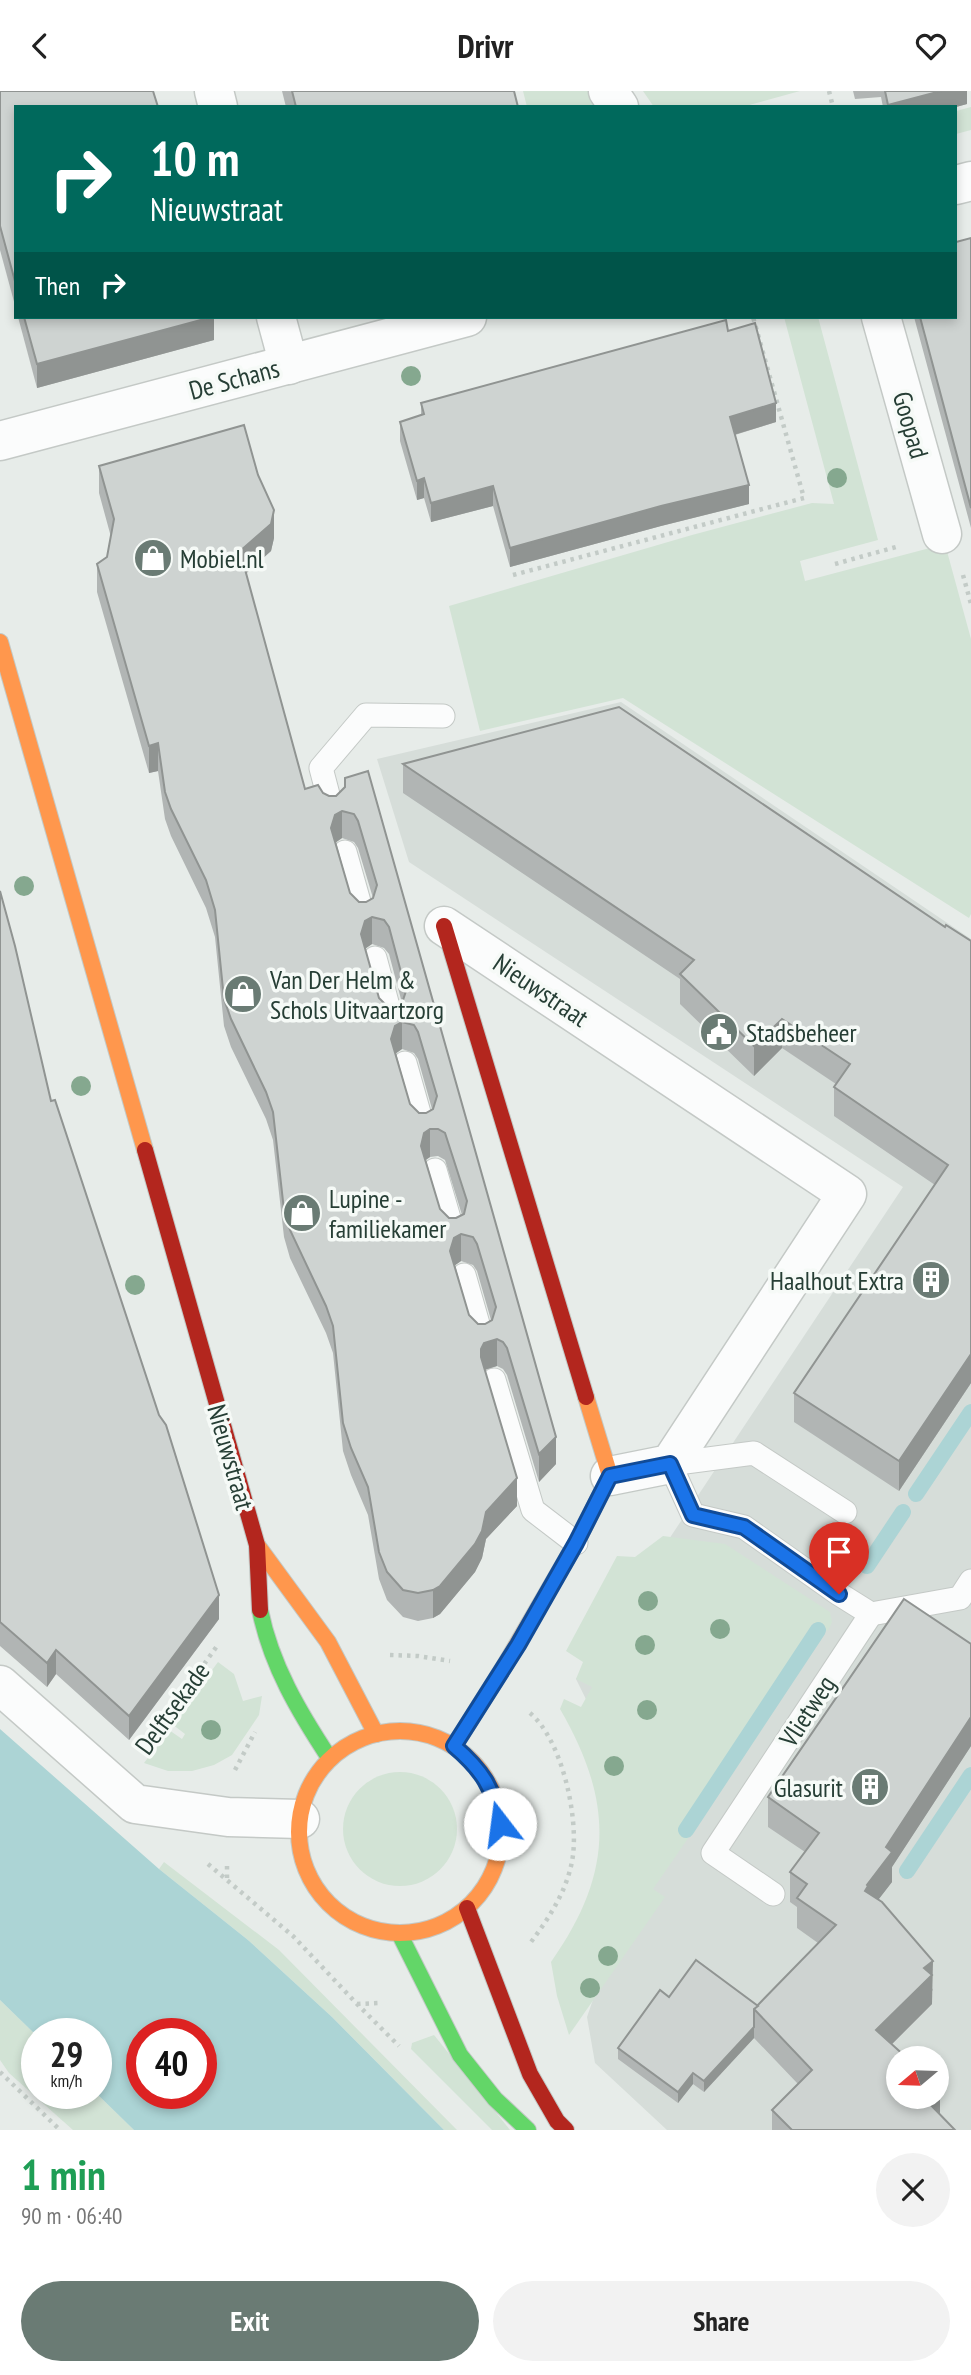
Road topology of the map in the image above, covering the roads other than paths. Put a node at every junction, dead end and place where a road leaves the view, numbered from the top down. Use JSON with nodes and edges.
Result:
{"nodes":[{"id":1,"x":277,"y":319,"type":"edge"},
{"id":2,"x":460,"y":319,"type":"edge"},
{"id":3,"x":882,"y":319,"type":"edge"},
{"id":4,"x":289,"y":365,"type":"junction"},
{"id":5,"x":0,"y":441,"type":"edge"},
{"id":6,"x":942,"y":534,"type":"road end"},
{"id":7,"x":0,"y":642,"type":"edge"},
{"id":8,"x":443,"y":716,"type":"dead end"},
{"id":9,"x":332,"y":810,"type":"edge"},
{"id":10,"x":345,"y":852,"type":"dead end"},
{"id":11,"x":363,"y":916,"type":"edge"},
{"id":12,"x":444,"y":926,"type":"joint"},
{"id":13,"x":375,"y":958,"type":"dead end"},
{"id":14,"x":392,"y":1021,"type":"edge"},
{"id":15,"x":405,"y":1063,"type":"dead end"},
{"id":16,"x":423,"y":1127,"type":"edge"},
{"id":17,"x":435,"y":1170,"type":"dead end"},
{"id":18,"x":453,"y":1232,"type":"edge"},
{"id":19,"x":464,"y":1275,"type":"dead end"},
{"id":20,"x":482,"y":1338,"type":"edge"},
{"id":21,"x":495,"y":1380,"type":"dead end"},
{"id":22,"x":670,"y":1464,"type":"junction"},
{"id":23,"x":610,"y":1476,"type":"junction"},
{"id":24,"x":845,"y":1512,"type":"dead end"},
{"id":25,"x":576,"y":1543,"type":"junction"},
{"id":26,"x":257,"y":1545,"type":"junction"},
{"id":27,"x":971,"y":1581,"type":"edge"},
{"id":28,"x":871,"y":1613,"type":"junction"},
{"id":29,"x":0,"y":1685,"type":"edge"},
{"id":30,"x":376,"y":1734,"type":"junction"},
{"id":31,"x":454,"y":1746,"type":"junction"},
{"id":32,"x":330,"y":1759,"type":"junction"},
{"id":33,"x":300,"y":1819,"type":"junction"},
{"id":34,"x":773,"y":1894,"type":"dead end"},
{"id":35,"x":467,"y":1908,"type":"junction"},
{"id":36,"x":399,"y":1933,"type":"junction"},
{"id":37,"x":528,"y":2130,"type":"edge"},
{"id":38,"x":566,"y":2130,"type":"edge"}],
"edges":[{"from":1,"to":4,"type":"street"},
{"from":2,"to":4,"type":"street","name":"De Schans"},
{"from":3,"to":6,"type":"street","name":"Goopad"},
{"from":4,"to":5,"type":"street","name":"De Schans"},
{"from":7,"to":26,"type":"street","name":"Nieuwstraat"},
{"from":8,"to":9,"type":"lane"},
{"from":10,"to":11,"type":"lane"},
{"from":12,"to":22,"type":"street","name":"Nieuwstraat"},
{"from":12,"to":23,"type":"street","name":"Nieuwstraat"},
{"from":13,"to":14,"type":"lane"},
{"from":15,"to":16,"type":"lane"},
{"from":17,"to":18,"type":"lane"},
{"from":19,"to":20,"type":"lane"},
{"from":21,"to":25,"type":"lane"},
{"from":22,"to":23,"type":"street"},
{"from":22,"to":24,"type":"lane"},
{"from":22,"to":28,"type":"lane"},
{"from":23,"to":25,"type":"street"},
{"from":25,"to":31,"type":"street"},
{"from":26,"to":30,"type":"street","name":"Nieuwstraat"},
{"from":26,"to":32,"type":"street","name":"Nieuwstraat"},
{"from":27,"to":28,"type":"lane"},
{"from":28,"to":34,"type":"lane","name":"Vlietweg"},
{"from":29,"to":33,"type":"street"},
{"from":30,"to":31,"type":"street"},
{"from":30,"to":32,"type":"street"},
{"from":31,"to":35,"type":"street"},
{"from":32,"to":33,"type":"street"},
{"from":33,"to":36,"type":"street"},
{"from":35,"to":36,"type":"street"},
{"from":35,"to":38,"type":"street"},
{"from":36,"to":37,"type":"street"}]}
